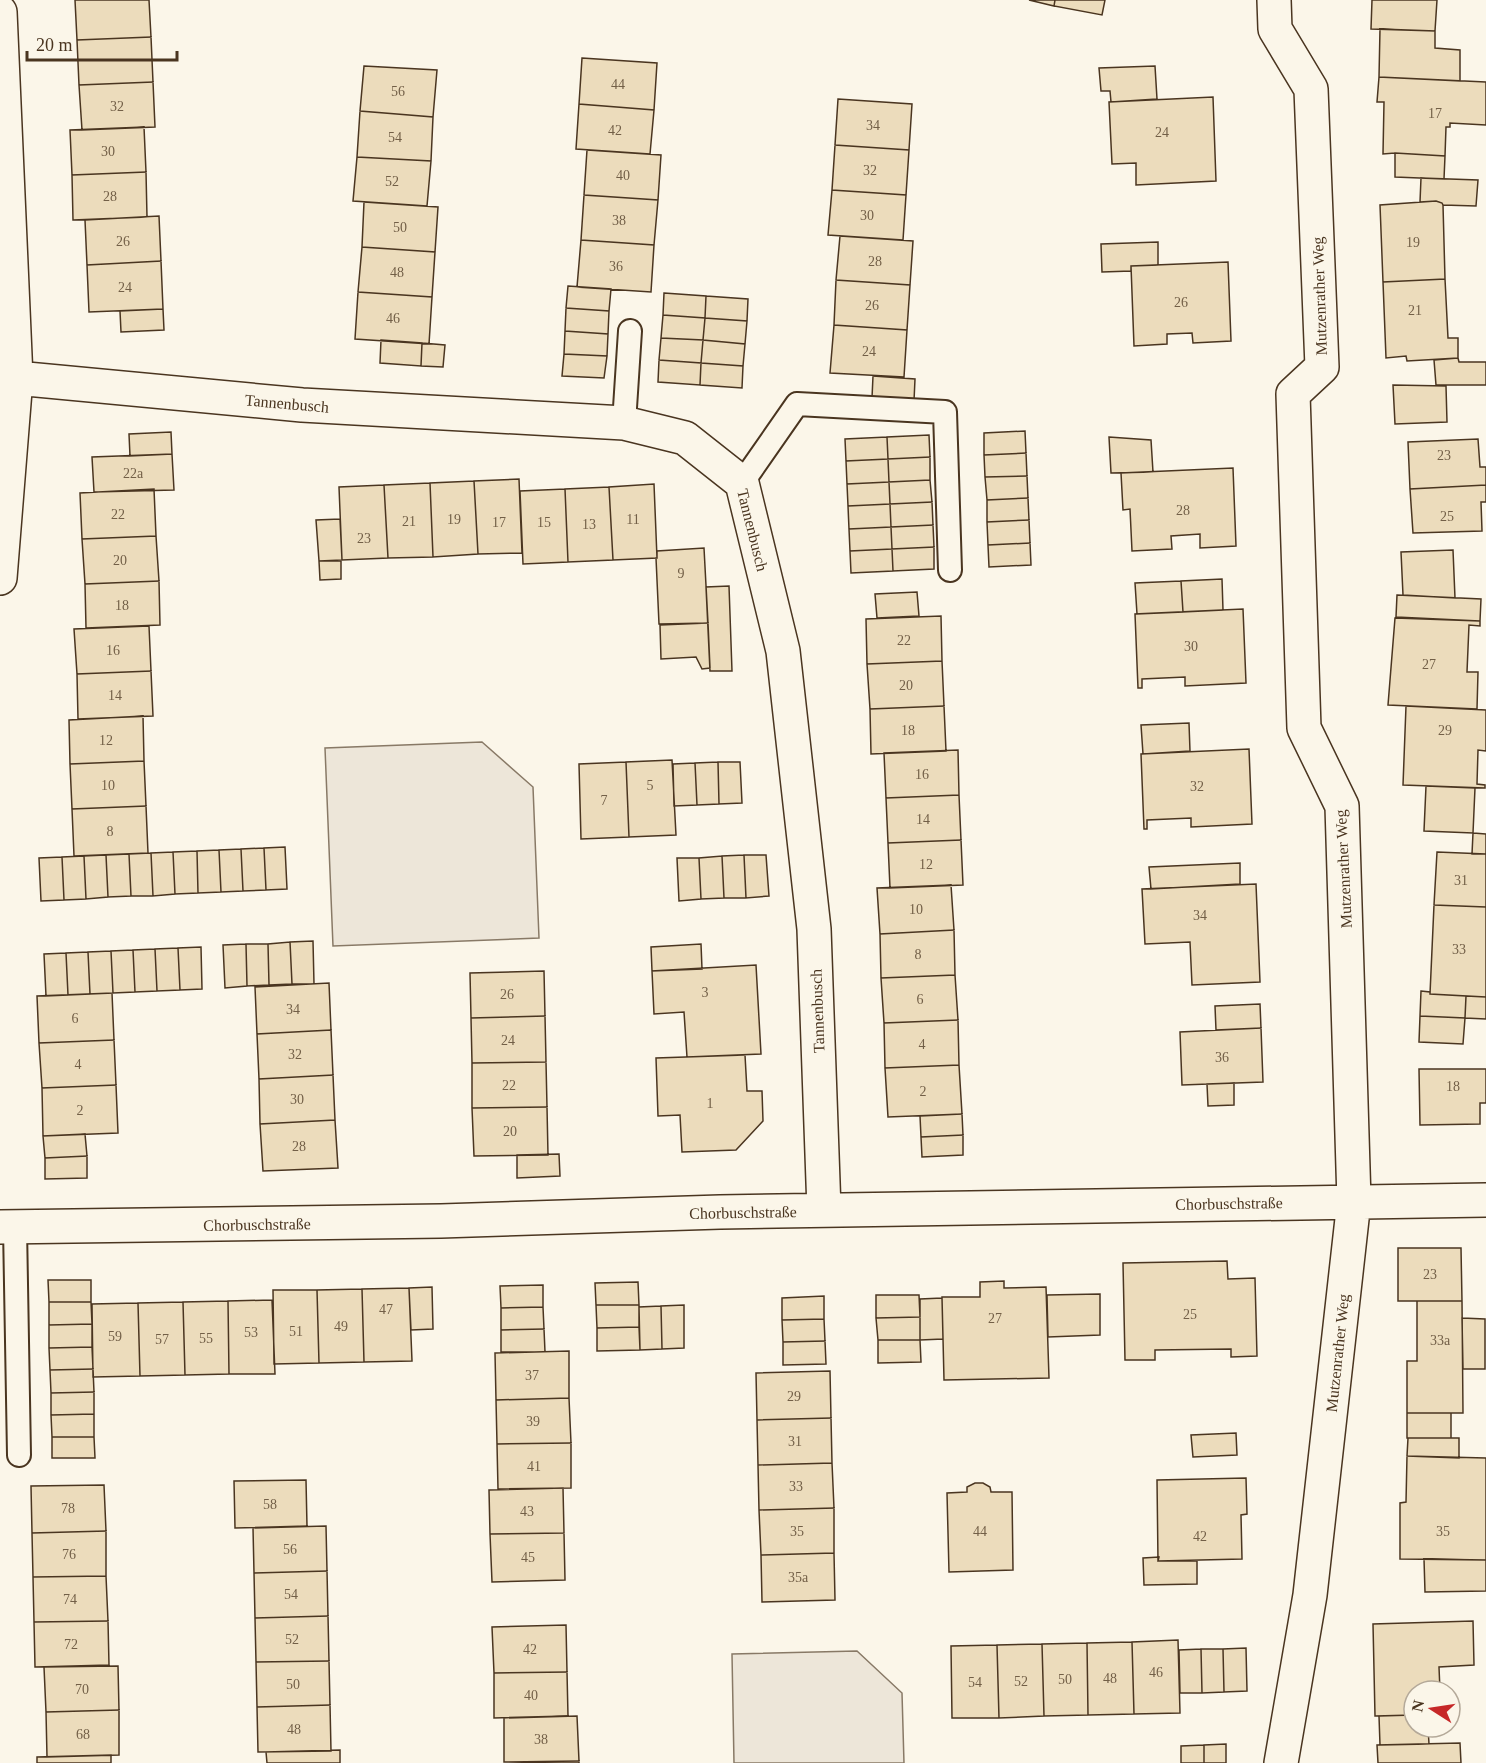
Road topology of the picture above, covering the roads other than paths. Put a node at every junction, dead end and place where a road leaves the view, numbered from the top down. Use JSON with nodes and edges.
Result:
{"nodes":[{"id":1,"x":1274,"y":0,"type":"edge"},
{"id":2,"x":0,"y":12,"type":"edge"},
{"id":3,"x":630,"y":331,"type":"dead end"},
{"id":4,"x":16,"y":378,"type":"junction"},
{"id":5,"x":624,"y":423,"type":"junction"},
{"id":6,"x":742,"y":483,"type":"junction"},
{"id":7,"x":950,"y":570,"type":"dead end"},
{"id":8,"x":0,"y":578,"type":"edge"},
{"id":9,"x":1486,"y":1200,"type":"edge"},
{"id":10,"x":1354,"y":1201,"type":"junction"},
{"id":11,"x":824,"y":1210,"type":"junction"},
{"id":12,"x":8,"y":1227,"type":"edge"},
{"id":13,"x":19,"y":1455,"type":"dead end"},
{"id":14,"x":1281,"y":1763,"type":"edge"}],
"edges":[{"from":1,"to":10,"type":"street","name":"Mutzenrather Weg"},
{"from":2,"to":4,"type":"street"},
{"from":3,"to":5,"type":"lane"},
{"from":4,"to":5,"type":"street","name":"Tannenbusch"},
{"from":4,"to":8,"type":"street"},
{"from":5,"to":6,"type":"street","name":"Tannenbusch"},
{"from":6,"to":7,"type":"lane"},
{"from":6,"to":11,"type":"street","name":"Tannenbusch"},
{"from":9,"to":10,"type":"street","name":"Chorbuschstraße"},
{"from":10,"to":11,"type":"street","name":"Chorbuschstraße"},
{"from":10,"to":14,"type":"street","name":"Mutzenrather Weg"},
{"from":11,"to":12,"type":"street","name":"Chorbuschstraße"},
{"from":12,"to":13,"type":"lane"}]}
